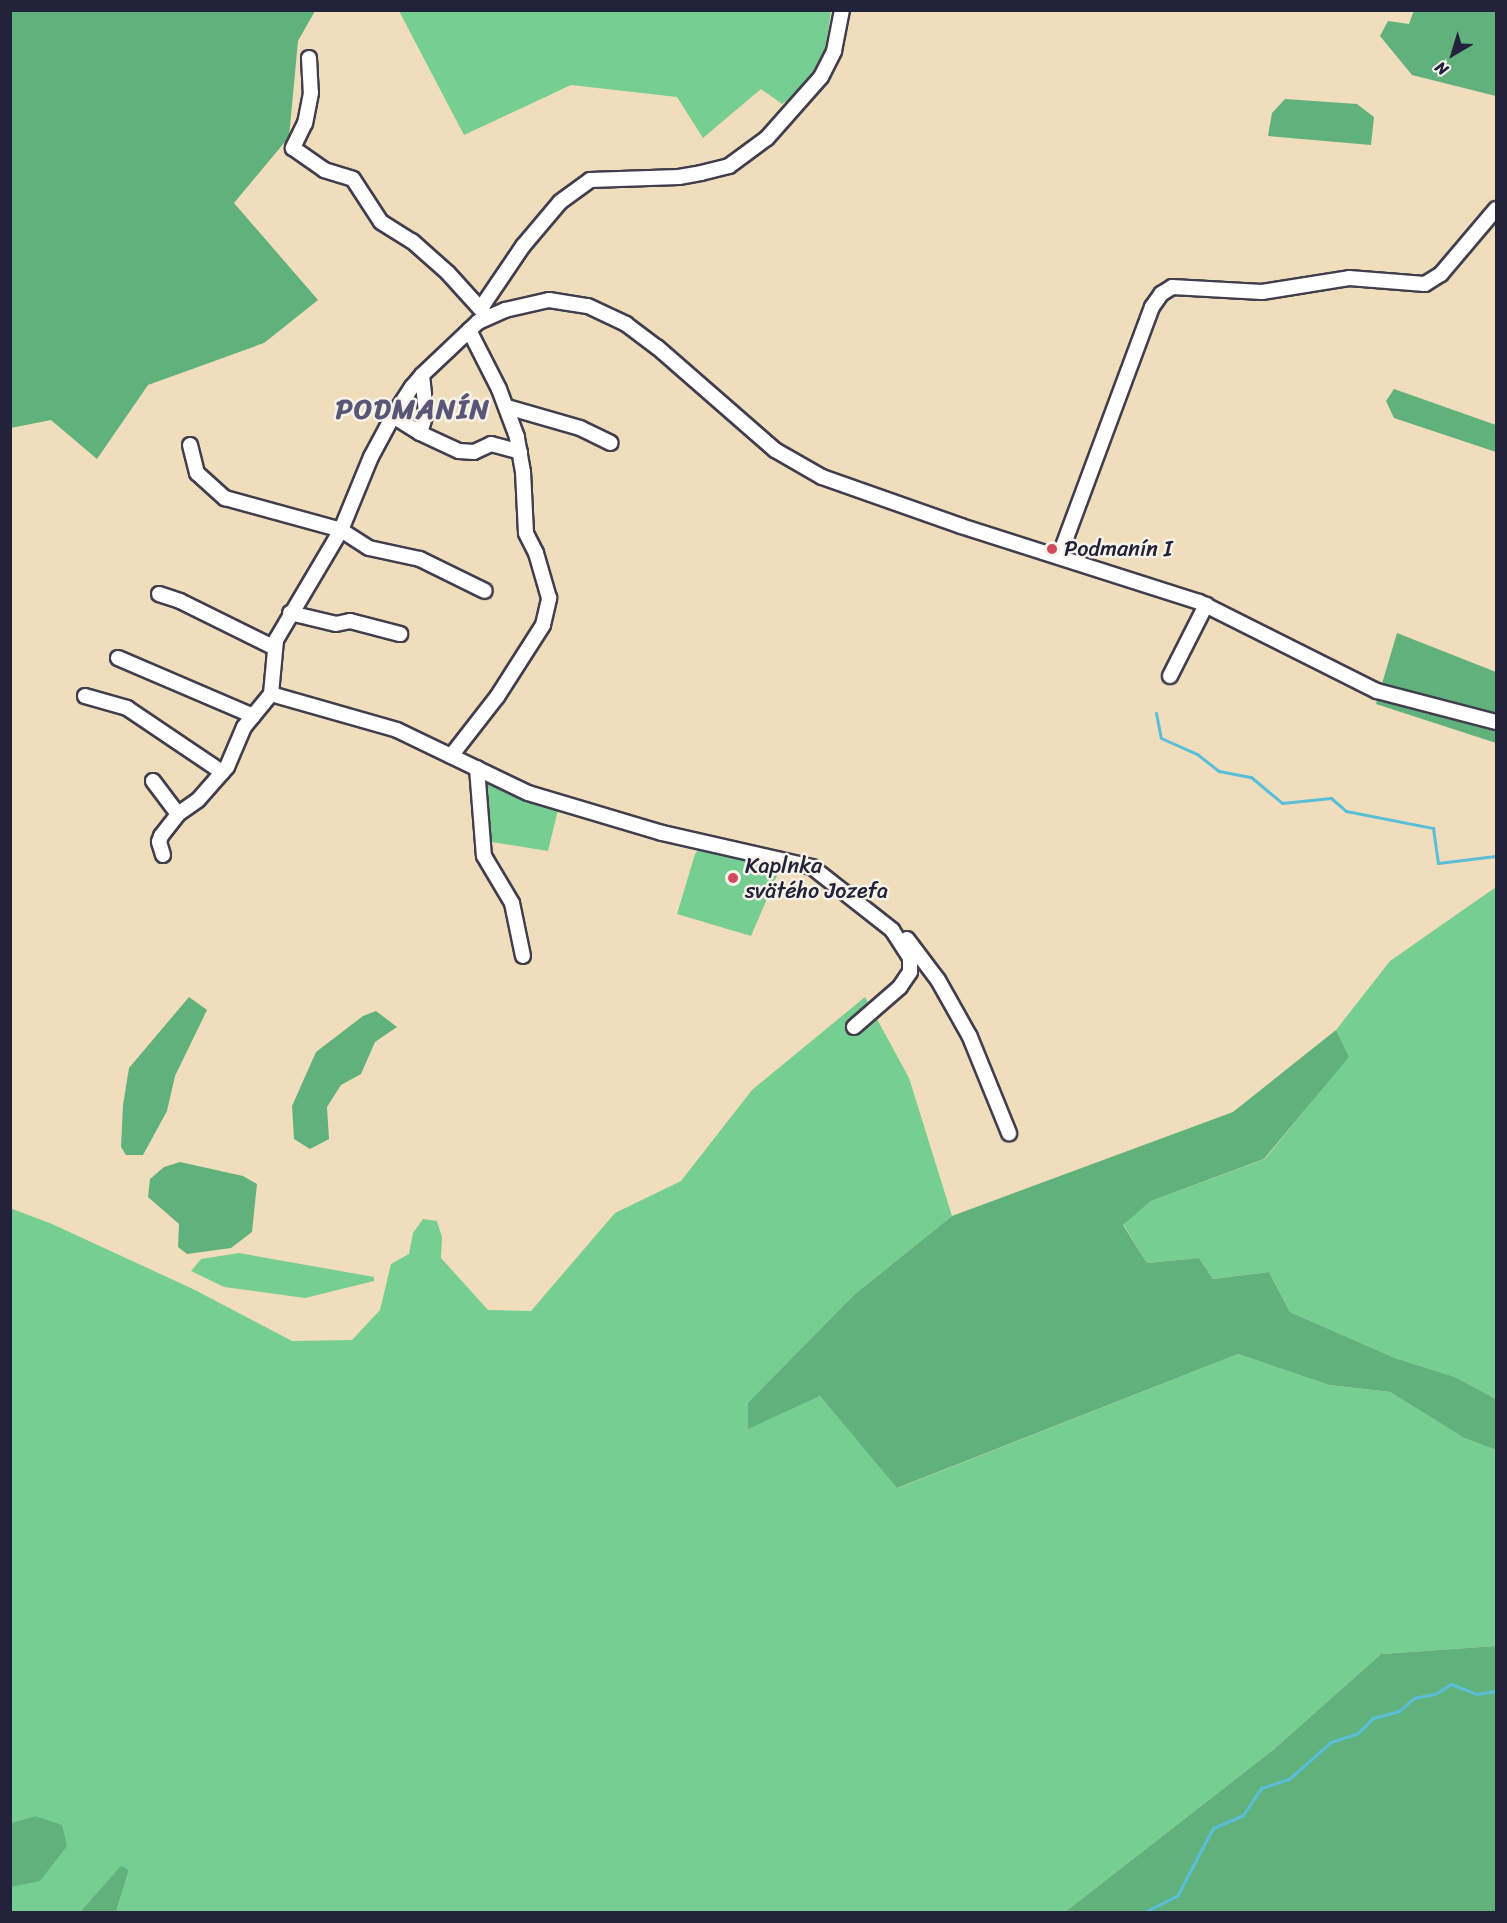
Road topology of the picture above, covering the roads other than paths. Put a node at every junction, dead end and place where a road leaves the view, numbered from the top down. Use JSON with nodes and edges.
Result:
{"nodes":[{"id":1,"x":842,"y":10,"type":"edge"},
{"id":2,"x":309,"y":58,"type":"dead end"},
{"id":3,"x":1497,"y":209,"type":"edge"},
{"id":4,"x":485,"y":312,"type":"junction"},
{"id":5,"x":469,"y":330,"type":"junction"},
{"id":6,"x":422,"y":375,"type":"junction"},
{"id":7,"x":507,"y":407,"type":"junction"},
{"id":8,"x":393,"y":416,"type":"junction"},
{"id":9,"x":420,"y":432,"type":"junction"},
{"id":10,"x":611,"y":443,"type":"dead end"},
{"id":11,"x":190,"y":445,"type":"dead end"},
{"id":12,"x":520,"y":452,"type":"junction"},
{"id":13,"x":341,"y":530,"type":"junction"},
{"id":14,"x":1059,"y":557,"type":"junction"},
{"id":15,"x":485,"y":591,"type":"dead end"},
{"id":16,"x":159,"y":594,"type":"dead end"},
{"id":17,"x":1206,"y":605,"type":"junction"},
{"id":18,"x":290,"y":613,"type":"junction"},
{"id":19,"x":400,"y":634,"type":"dead end"},
{"id":20,"x":275,"y":648,"type":"junction"},
{"id":21,"x":118,"y":658,"type":"dead end"},
{"id":22,"x":1170,"y":676,"type":"dead end"},
{"id":23,"x":271,"y":694,"type":"junction"},
{"id":24,"x":85,"y":696,"type":"dead end"},
{"id":25,"x":253,"y":716,"type":"junction"},
{"id":26,"x":1497,"y":722,"type":"edge"},
{"id":27,"x":451,"y":756,"type":"junction"},
{"id":28,"x":477,"y":768,"type":"junction"},
{"id":29,"x":222,"y":772,"type":"junction"},
{"id":30,"x":153,"y":781,"type":"dead end"},
{"id":31,"x":178,"y":814,"type":"junction"},
{"id":32,"x":163,"y":855,"type":"dead end"},
{"id":33,"x":892,"y":930,"type":"junction"},
{"id":34,"x":523,"y":956,"type":"dead end"},
{"id":35,"x":854,"y":1027,"type":"dead end"},
{"id":36,"x":1009,"y":1133,"type":"dead end"}],
"edges":[{"from":1,"to":4,"type":"street"},
{"from":2,"to":4,"type":"street"},
{"from":3,"to":14,"type":"street"},
{"from":4,"to":5,"type":"street"},
{"from":4,"to":14,"type":"street"},
{"from":5,"to":6,"type":"street"},
{"from":5,"to":7,"type":"street"},
{"from":6,"to":8,"type":"street"},
{"from":6,"to":9,"type":"street"},
{"from":7,"to":10,"type":"street"},
{"from":7,"to":12,"type":"street"},
{"from":8,"to":9,"type":"street"},
{"from":8,"to":13,"type":"street"},
{"from":9,"to":12,"type":"street"},
{"from":11,"to":13,"type":"street"},
{"from":12,"to":27,"type":"street"},
{"from":13,"to":15,"type":"street"},
{"from":13,"to":18,"type":"street"},
{"from":14,"to":17,"type":"street"},
{"from":16,"to":20,"type":"street"},
{"from":17,"to":22,"type":"street"},
{"from":17,"to":26,"type":"street"},
{"from":18,"to":19,"type":"street"},
{"from":18,"to":20,"type":"street"},
{"from":20,"to":23,"type":"street"},
{"from":21,"to":25,"type":"street"},
{"from":23,"to":25,"type":"street"},
{"from":23,"to":27,"type":"street"},
{"from":24,"to":29,"type":"street"},
{"from":25,"to":29,"type":"street"},
{"from":27,"to":28,"type":"street"},
{"from":28,"to":33,"type":"street"},
{"from":28,"to":34,"type":"street"},
{"from":29,"to":31,"type":"street"},
{"from":30,"to":31,"type":"street"},
{"from":31,"to":32,"type":"street"},
{"from":33,"to":35,"type":"street"},
{"from":33,"to":36,"type":"street"}]}
